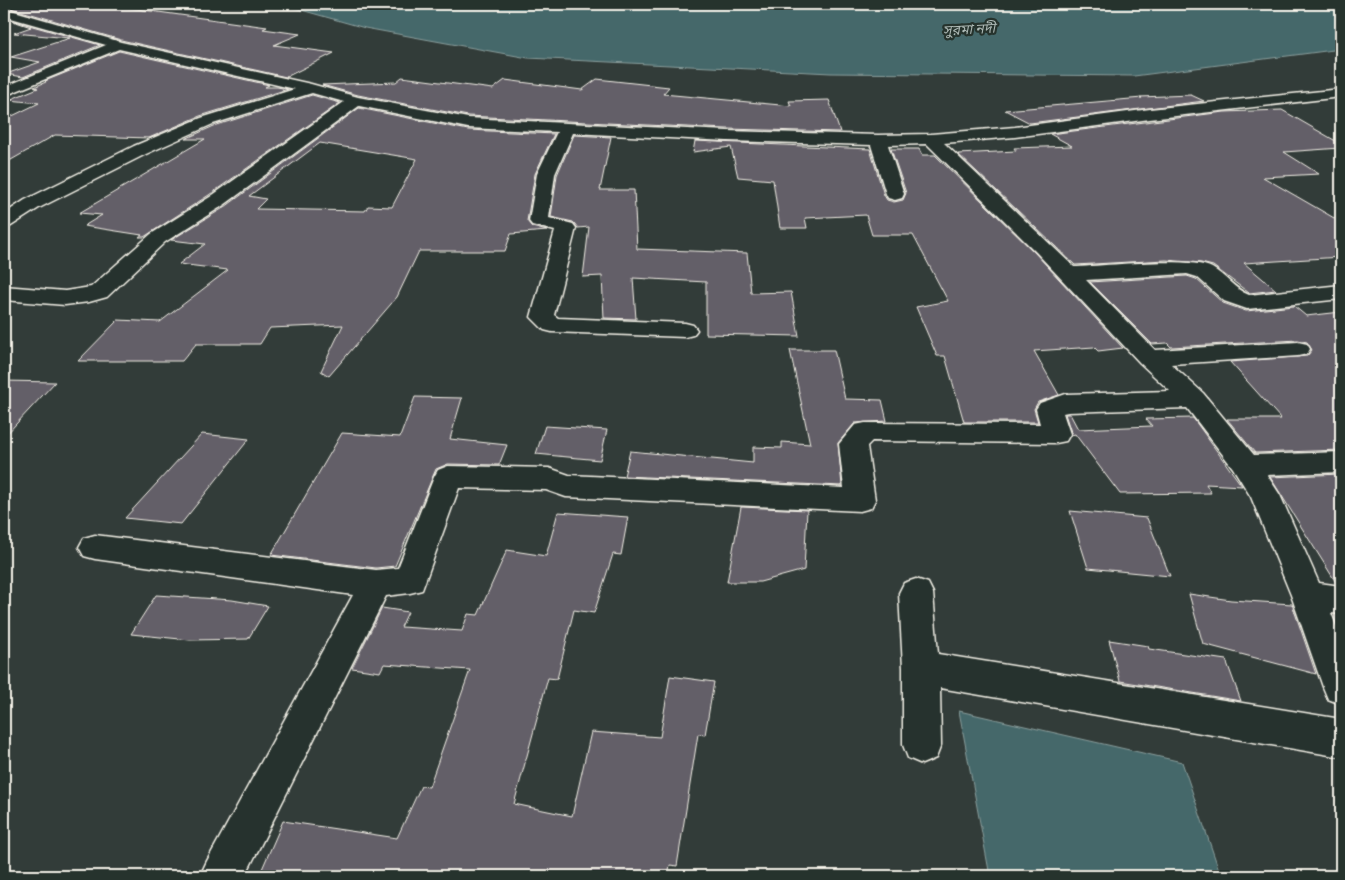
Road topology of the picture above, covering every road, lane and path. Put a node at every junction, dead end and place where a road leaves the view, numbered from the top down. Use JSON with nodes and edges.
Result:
{"nodes":[{"id":1,"x":4,"y":12,"type":"edge"},
{"id":2,"x":118,"y":45,"type":"junction"},
{"id":3,"x":312,"y":88,"type":"junction"},
{"id":4,"x":4,"y":92,"type":"edge"},
{"id":5,"x":1341,"y":93,"type":"edge"},
{"id":6,"x":356,"y":101,"type":"junction"},
{"id":7,"x":567,"y":128,"type":"junction"},
{"id":8,"x":931,"y":139,"type":"junction"},
{"id":9,"x":878,"y":140,"type":"junction"},
{"id":10,"x":895,"y":194,"type":"dead end"},
{"id":11,"x":4,"y":222,"type":"edge"},
{"id":12,"x":1068,"y":274,"type":"junction"},
{"id":13,"x":4,"y":292,"type":"edge"},
{"id":14,"x":1341,"y":292,"type":"edge"},
{"id":15,"x":685,"y":330,"type":"dead end"},
{"id":16,"x":1298,"y":349,"type":"dead end"},
{"id":17,"x":1149,"y":358,"type":"junction"},
{"id":18,"x":1194,"y":399,"type":"junction"},
{"id":19,"x":1341,"y":462,"type":"edge"},
{"id":20,"x":1246,"y":466,"type":"junction"},
{"id":21,"x":95,"y":547,"type":"dead end"},
{"id":22,"x":376,"y":584,"type":"junction"},
{"id":23,"x":916,"y":593,"type":"dead end"},
{"id":24,"x":1308,"y":595,"type":"junction"},
{"id":25,"x":1341,"y":600,"type":"edge"},
{"id":26,"x":921,"y":668,"type":"junction"},
{"id":27,"x":1341,"y":687,"type":"edge"},
{"id":28,"x":1341,"y":738,"type":"edge"},
{"id":29,"x":922,"y":745,"type":"dead end"},
{"id":30,"x":222,"y":876,"type":"edge"}],
"edges":[{"from":1,"to":2,"type":"street"},
{"from":2,"to":3,"type":"street"},
{"from":2,"to":4,"type":"street"},
{"from":3,"to":6,"type":"street"},
{"from":3,"to":11,"type":"street"},
{"from":5,"to":8,"type":"street"},
{"from":6,"to":7,"type":"street"},
{"from":6,"to":13,"type":"street"},
{"from":7,"to":9,"type":"street"},
{"from":7,"to":15,"type":"street"},
{"from":8,"to":9,"type":"street"},
{"from":8,"to":12,"type":"street"},
{"from":9,"to":10,"type":"street"},
{"from":12,"to":14,"type":"street"},
{"from":12,"to":17,"type":"street"},
{"from":16,"to":17,"type":"street"},
{"from":17,"to":18,"type":"street"},
{"from":18,"to":20,"type":"street"},
{"from":18,"to":22,"type":"street"},
{"from":19,"to":20,"type":"street"},
{"from":20,"to":24,"type":"street"},
{"from":21,"to":22,"type":"street"},
{"from":22,"to":30,"type":"street"},
{"from":23,"to":26,"type":"street"},
{"from":24,"to":25,"type":"street"},
{"from":24,"to":27,"type":"street"},
{"from":26,"to":28,"type":"street"},
{"from":26,"to":29,"type":"street"}]}
